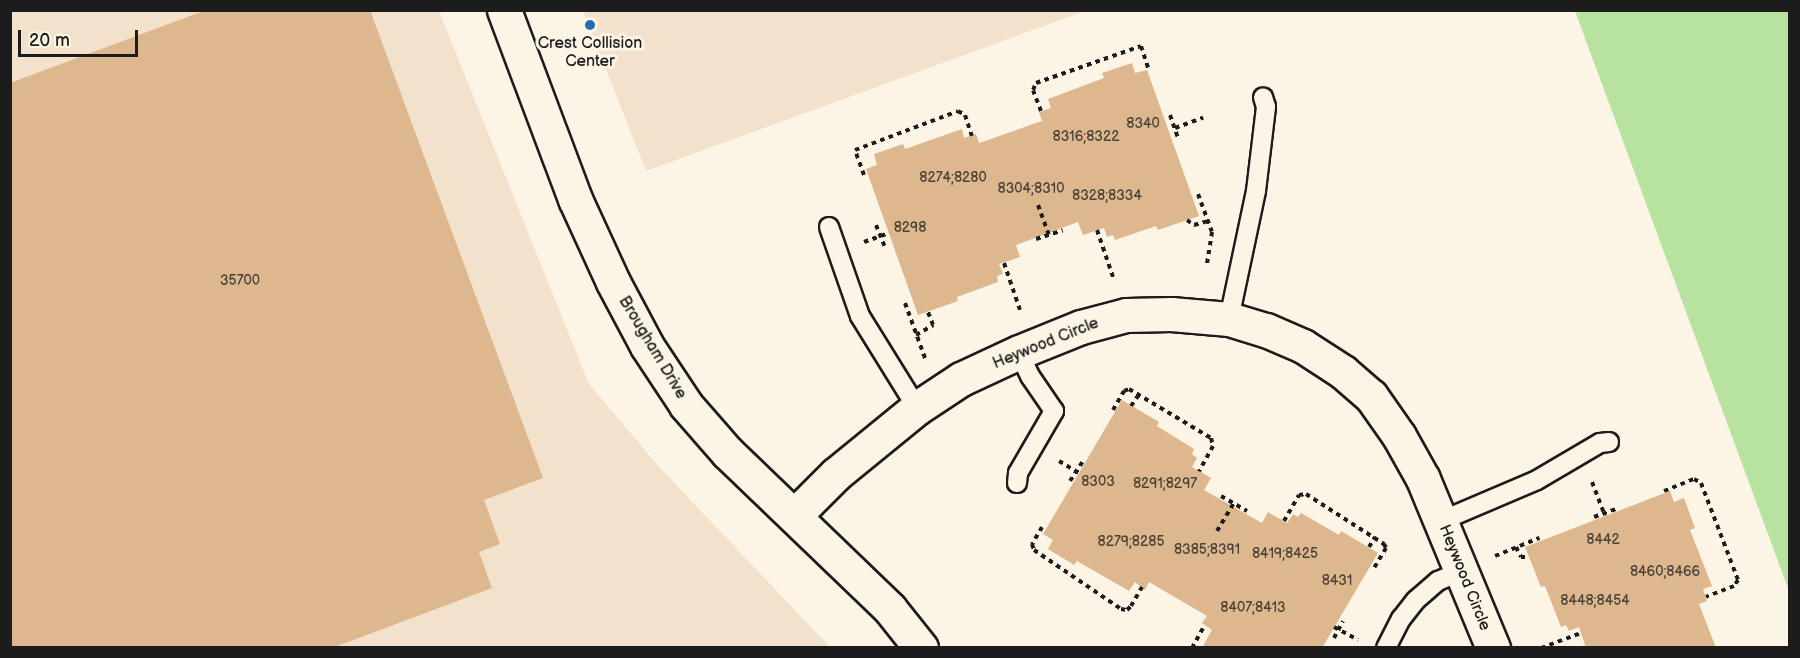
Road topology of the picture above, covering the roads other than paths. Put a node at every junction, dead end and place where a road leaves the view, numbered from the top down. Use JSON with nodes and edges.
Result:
{"nodes":[{"id":1,"x":504,"y":10,"type":"edge"},
{"id":2,"x":1263,"y":97,"type":"dead end"},
{"id":3,"x":829,"y":227,"type":"dead end"},
{"id":4,"x":1229,"y":319,"type":"junction"},
{"id":5,"x":1019,"y":352,"type":"junction"},
{"id":6,"x":917,"y":408,"type":"junction"},
{"id":7,"x":1609,"y":442,"type":"dead end"},
{"id":8,"x":1017,"y":483,"type":"dead end"},
{"id":9,"x":794,"y":516,"type":"junction"},
{"id":10,"x":1441,"y":521,"type":"junction"},
{"id":11,"x":1461,"y":571,"type":"junction"},
{"id":12,"x":921,"y":648,"type":"edge"},
{"id":13,"x":1386,"y":648,"type":"edge"},
{"id":14,"x":1493,"y":648,"type":"edge"}],
"edges":[{"from":1,"to":9,"type":"street","name":"Brougham Drive"},
{"from":2,"to":4,"type":"lane"},
{"from":3,"to":6,"type":"lane"},
{"from":4,"to":5,"type":"street","name":"Heywood Circle"},
{"from":4,"to":10,"type":"street","name":"Heywood Circle"},
{"from":5,"to":6,"type":"street","name":"Heywood Circle"},
{"from":5,"to":8,"type":"lane"},
{"from":6,"to":9,"type":"street","name":"Heywood Circle"},
{"from":7,"to":10,"type":"lane"},
{"from":9,"to":12,"type":"street","name":"Brougham Drive"},
{"from":10,"to":11,"type":"street","name":"Heywood Circle"},
{"from":11,"to":13,"type":"lane"},
{"from":11,"to":14,"type":"street","name":"Heywood Circle"}]}
